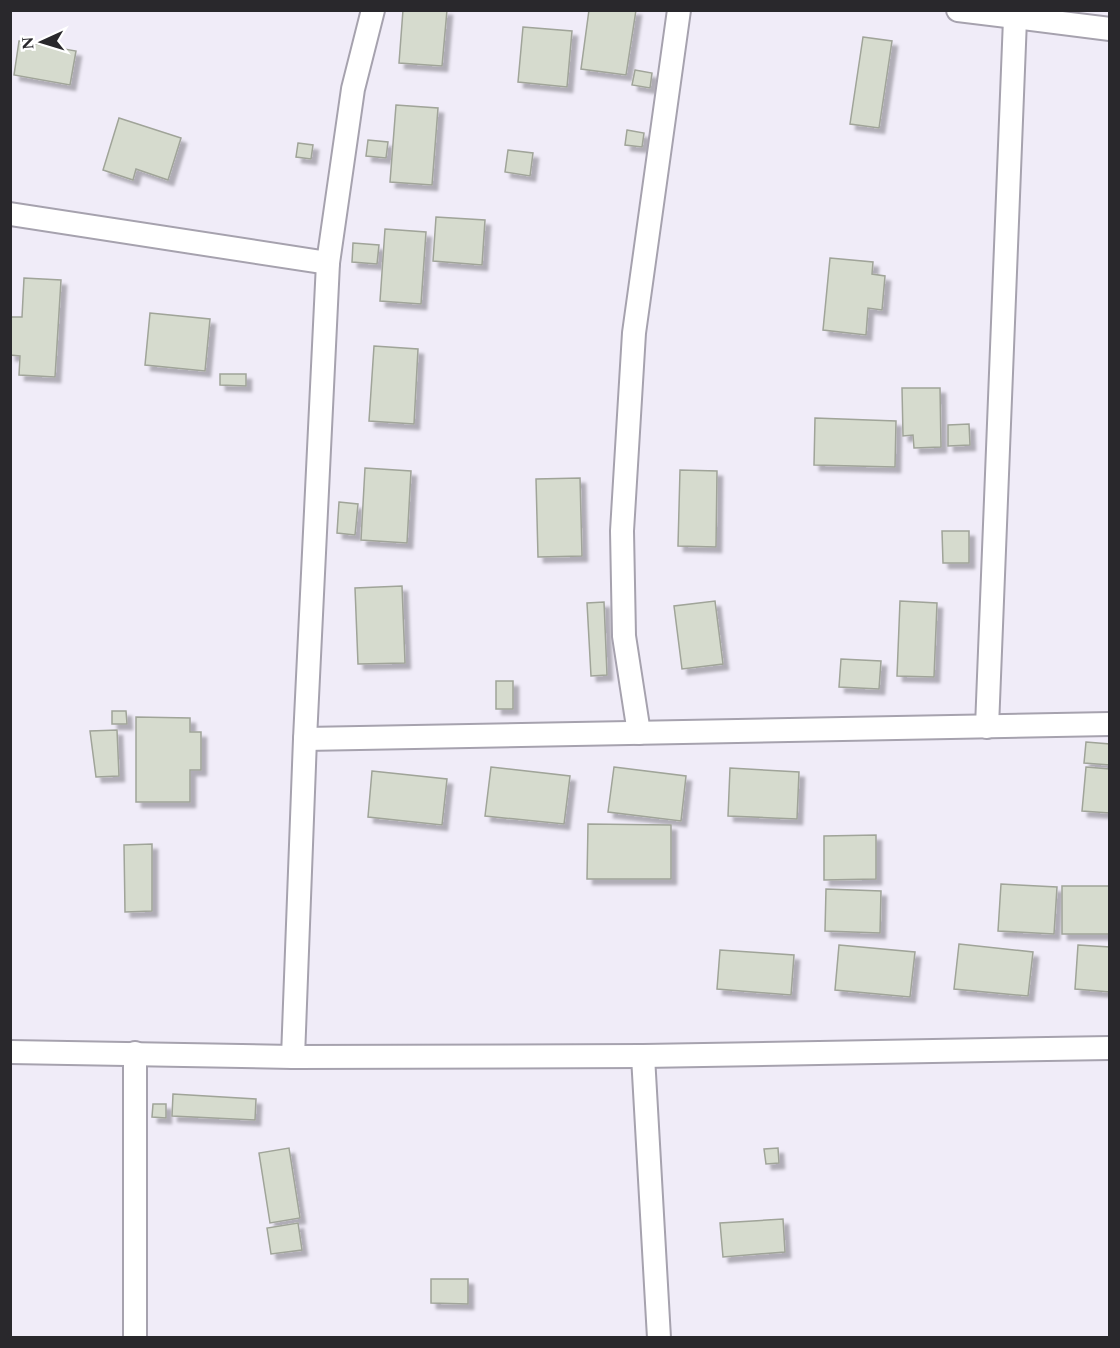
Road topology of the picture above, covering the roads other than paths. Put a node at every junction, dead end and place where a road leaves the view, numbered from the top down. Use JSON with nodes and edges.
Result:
{"nodes":[{"id":1,"x":373,"y":10,"type":"edge"},
{"id":2,"x":679,"y":10,"type":"edge"},
{"id":3,"x":958,"y":10,"type":"edge"},
{"id":4,"x":1014,"y":19,"type":"junction"},
{"id":5,"x":1110,"y":29,"type":"edge"},
{"id":6,"x":10,"y":214,"type":"edge"},
{"id":7,"x":328,"y":263,"type":"junction"},
{"id":8,"x":1110,"y":724,"type":"edge"},
{"id":9,"x":987,"y":727,"type":"junction"},
{"id":10,"x":639,"y":733,"type":"junction"},
{"id":11,"x":305,"y":738,"type":"junction"},
{"id":12,"x":1110,"y":1048,"type":"edge"},
{"id":13,"x":10,"y":1052,"type":"edge"},
{"id":14,"x":135,"y":1053,"type":"junction"},
{"id":15,"x":644,"y":1056,"type":"junction"},
{"id":16,"x":293,"y":1057,"type":"junction"},
{"id":17,"x":135,"y":1338,"type":"edge"},
{"id":18,"x":659,"y":1338,"type":"edge"}],
"edges":[{"from":1,"to":7,"type":"street"},
{"from":2,"to":10,"type":"street"},
{"from":3,"to":4,"type":"street"},
{"from":4,"to":5,"type":"street"},
{"from":4,"to":9,"type":"street"},
{"from":6,"to":7,"type":"street"},
{"from":7,"to":11,"type":"street"},
{"from":8,"to":9,"type":"street"},
{"from":9,"to":10,"type":"street"},
{"from":10,"to":11,"type":"street"},
{"from":11,"to":16,"type":"street"},
{"from":12,"to":15,"type":"street"},
{"from":13,"to":14,"type":"street"},
{"from":14,"to":16,"type":"street"},
{"from":14,"to":17,"type":"street"},
{"from":15,"to":16,"type":"street"},
{"from":15,"to":18,"type":"street"}]}
